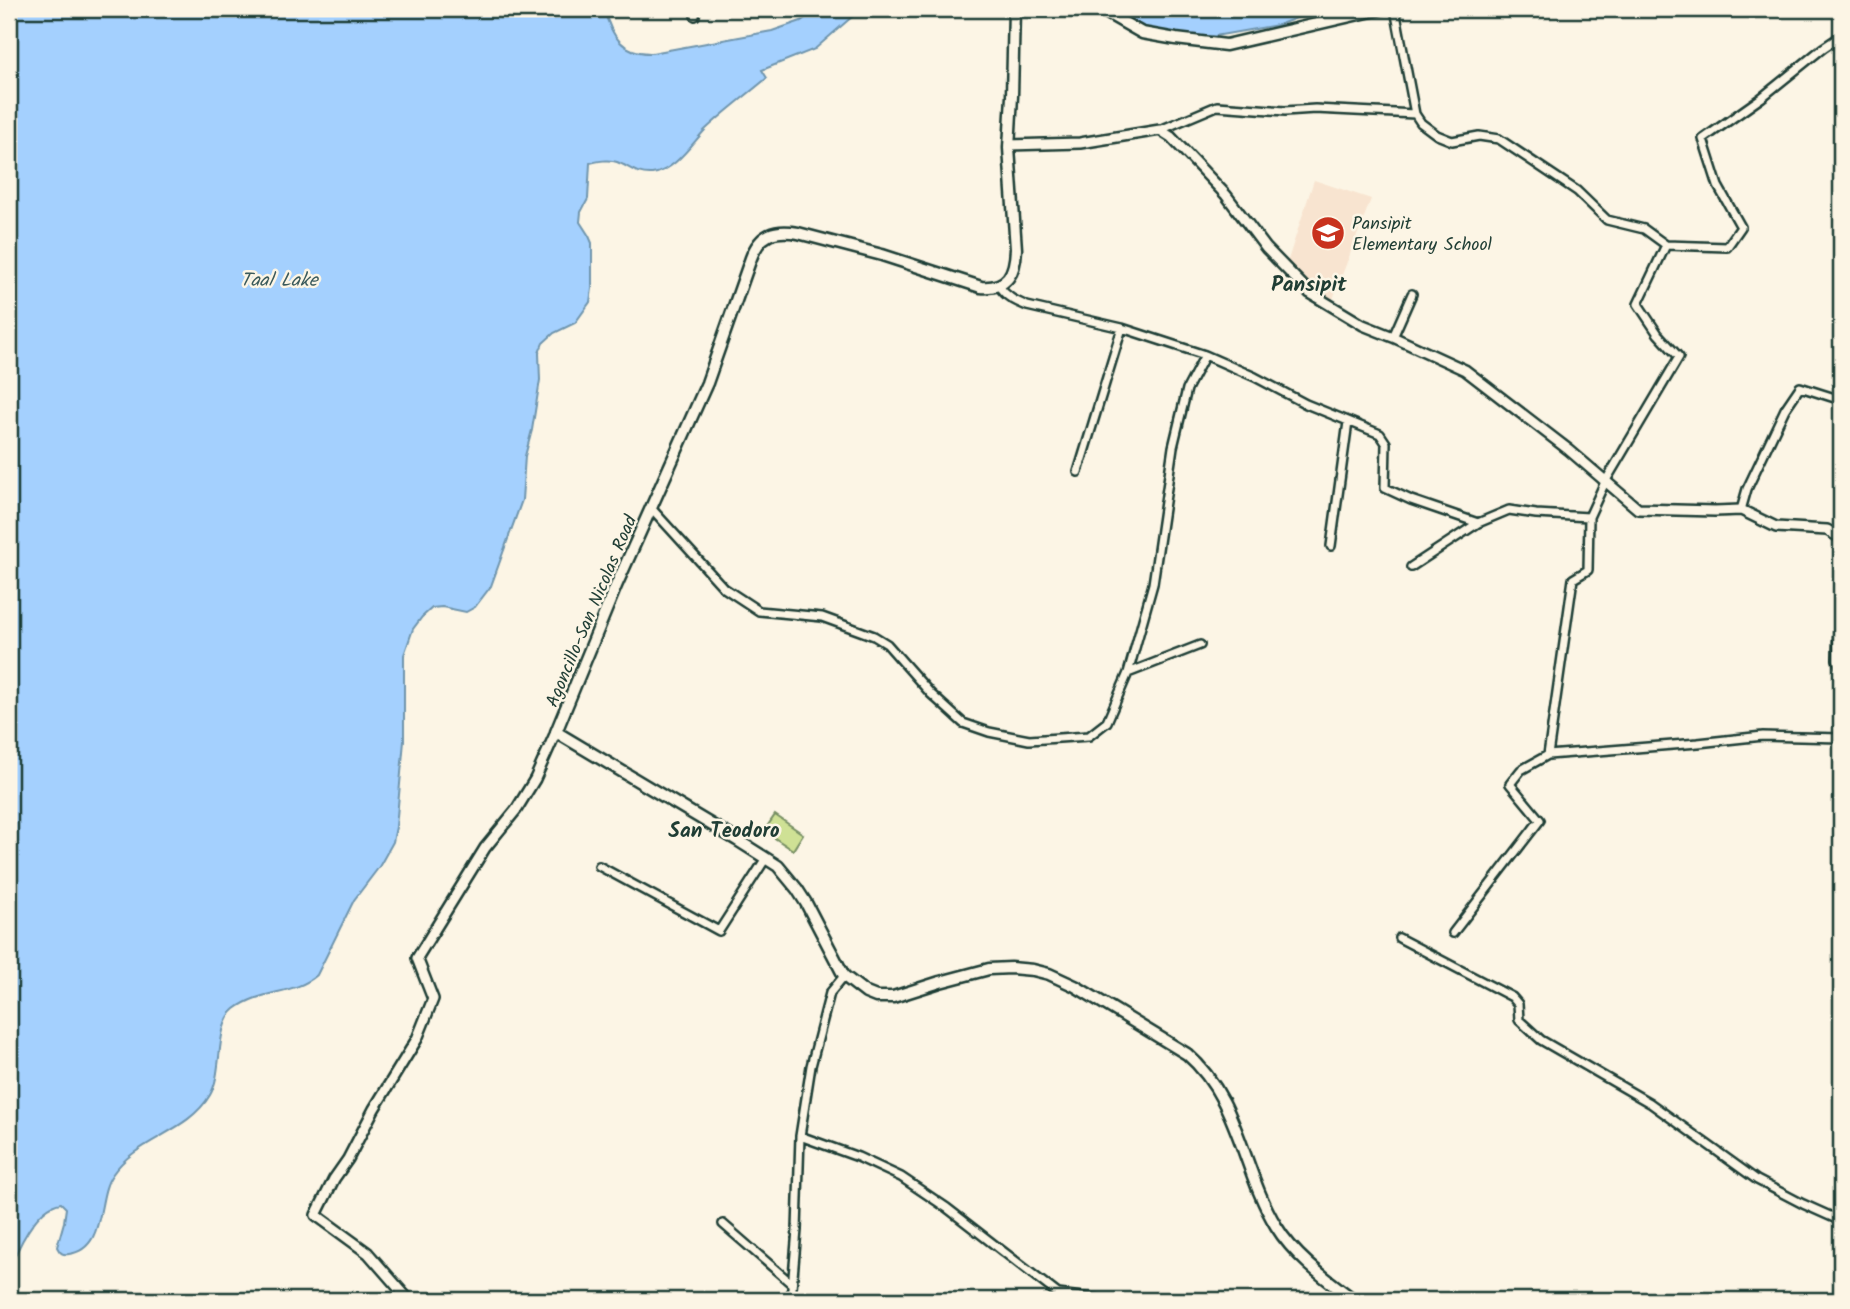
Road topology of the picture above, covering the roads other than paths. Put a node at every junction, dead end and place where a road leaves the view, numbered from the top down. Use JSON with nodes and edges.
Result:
{"nodes":[{"id":1,"x":1014,"y":9,"type":"edge"},
{"id":2,"x":1100,"y":9,"type":"edge"},
{"id":3,"x":1381,"y":9,"type":"edge"},
{"id":4,"x":1395,"y":9,"type":"edge"},
{"id":5,"x":1841,"y":36,"type":"edge"},
{"id":6,"x":1415,"y":114,"type":"junction"},
{"id":7,"x":1160,"y":130,"type":"junction"},
{"id":8,"x":1009,"y":145,"type":"junction"},
{"id":9,"x":1666,"y":245,"type":"junction"},
{"id":10,"x":999,"y":286,"type":"junction"},
{"id":11,"x":1412,"y":294,"type":"dead end"},
{"id":12,"x":1122,"y":328,"type":"junction"},
{"id":13,"x":1393,"y":337,"type":"junction"},
{"id":14,"x":1205,"y":355,"type":"junction"},
{"id":15,"x":1841,"y":400,"type":"edge"},
{"id":16,"x":1348,"y":422,"type":"junction"},
{"id":17,"x":1078,"y":472,"type":"dead end"},
{"id":18,"x":1605,"y":482,"type":"junction"},
{"id":19,"x":652,"y":509,"type":"junction"},
{"id":20,"x":1741,"y":510,"type":"junction"},
{"id":21,"x":1589,"y":517,"type":"junction"},
{"id":22,"x":1478,"y":523,"type":"junction"},
{"id":23,"x":1841,"y":538,"type":"edge"},
{"id":24,"x":1331,"y":546,"type":"dead end"},
{"id":25,"x":1411,"y":567,"type":"dead end"},
{"id":26,"x":1841,"y":579,"type":"edge"},
{"id":27,"x":1200,"y":645,"type":"dead end"},
{"id":28,"x":1841,"y":666,"type":"edge"},
{"id":29,"x":1128,"y":673,"type":"junction"},
{"id":30,"x":556,"y":732,"type":"junction"},
{"id":31,"x":1841,"y":738,"type":"edge"},
{"id":32,"x":1548,"y":755,"type":"junction"},
{"id":33,"x":766,"y":858,"type":"junction"},
{"id":34,"x":599,"y":866,"type":"dead end"},
{"id":35,"x":1453,"y":933,"type":"dead end"},
{"id":36,"x":1398,"y":938,"type":"dead end"},
{"id":37,"x":844,"y":976,"type":"junction"},
{"id":38,"x":800,"y":1136,"type":"junction"},
{"id":39,"x":1841,"y":1222,"type":"edge"},
{"id":40,"x":723,"y":1224,"type":"dead end"},
{"id":41,"x":792,"y":1284,"type":"junction"},
{"id":42,"x":1098,"y":1299,"type":"edge"},
{"id":43,"x":409,"y":1300,"type":"edge"},
{"id":44,"x":791,"y":1300,"type":"edge"},
{"id":45,"x":1354,"y":1300,"type":"edge"}],
"edges":[{"from":1,"to":8,"type":"main road"},
{"from":2,"to":3,"type":"main road"},
{"from":4,"to":6,"type":"street"},
{"from":5,"to":9,"type":"street"},
{"from":6,"to":7,"type":"street"},
{"from":6,"to":9,"type":"street"},
{"from":7,"to":8,"type":"street"},
{"from":7,"to":13,"type":"street"},
{"from":8,"to":10,"type":"main road"},
{"from":9,"to":18,"type":"street"},
{"from":10,"to":12,"type":"street"},
{"from":10,"to":19,"type":"main road","name":"Agoncillo-San Nicolas Road"},
{"from":11,"to":13,"type":"street"},
{"from":12,"to":14,"type":"street"},
{"from":12,"to":17,"type":"street"},
{"from":13,"to":18,"type":"street"},
{"from":14,"to":16,"type":"street"},
{"from":14,"to":29,"type":"street"},
{"from":15,"to":20,"type":"street"},
{"from":16,"to":22,"type":"street"},
{"from":16,"to":24,"type":"street"},
{"from":18,"to":20,"type":"street"},
{"from":18,"to":21,"type":"street"},
{"from":19,"to":29,"type":"street"},
{"from":19,"to":30,"type":"main road","name":"Agoncillo-San Nicolas Road"},
{"from":20,"to":23,"type":"street"},
{"from":21,"to":22,"type":"street"},
{"from":21,"to":32,"type":"street"},
{"from":22,"to":25,"type":"street"},
{"from":26,"to":28,"type":"street"},
{"from":27,"to":29,"type":"street"},
{"from":30,"to":33,"type":"main road","name":"Agoncillo-San Nicolas Road"},
{"from":30,"to":43,"type":"street"},
{"from":31,"to":32,"type":"street"},
{"from":32,"to":35,"type":"street"},
{"from":33,"to":34,"type":"street"},
{"from":33,"to":37,"type":"main road","name":"Agoncillo-San Nicolas Road"},
{"from":36,"to":39,"type":"street"},
{"from":37,"to":38,"type":"street"},
{"from":37,"to":45,"type":"main road","name":"Agoncillo-San Nicolas Road"},
{"from":38,"to":41,"type":"street"},
{"from":38,"to":42,"type":"street"},
{"from":40,"to":41,"type":"street"},
{"from":41,"to":44,"type":"street"}]}
